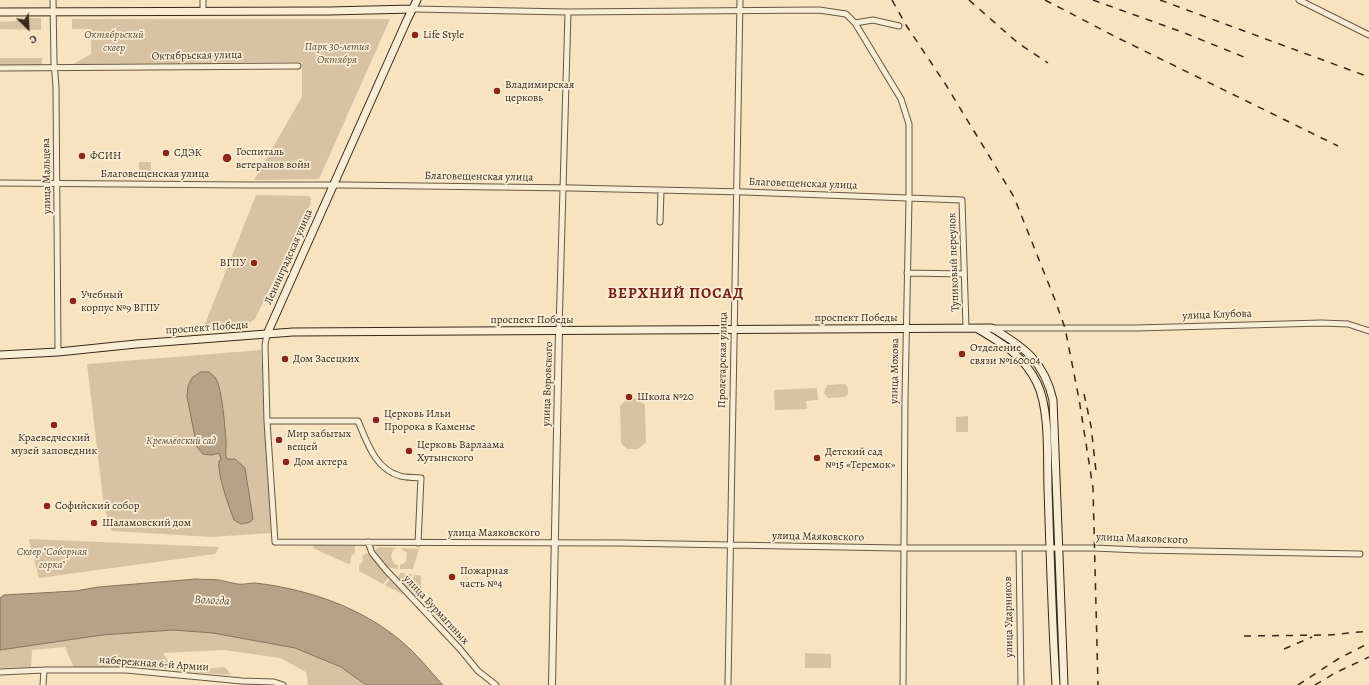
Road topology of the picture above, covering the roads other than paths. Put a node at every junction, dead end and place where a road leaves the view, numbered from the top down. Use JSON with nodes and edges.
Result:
{"nodes":[{"id":1,"x":53,"y":0,"type":"edge"},
{"id":2,"x":203,"y":0,"type":"edge"},
{"id":3,"x":417,"y":0,"type":"edge"},
{"id":4,"x":740,"y":0,"type":"edge"},
{"id":5,"x":1299,"y":0,"type":"edge"},
{"id":6,"x":413,"y":9,"type":"junction"},
{"id":7,"x":203,"y":11,"type":"junction"},
{"id":8,"x":740,"y":11,"type":"junction"},
{"id":9,"x":0,"y":12,"type":"edge"},
{"id":10,"x":53,"y":12,"type":"junction"},
{"id":11,"x":568,"y":12,"type":"junction"},
{"id":12,"x":855,"y":23,"type":"junction"},
{"id":13,"x":899,"y":26,"type":"dead end"},
{"id":14,"x":1369,"y":35,"type":"edge"},
{"id":15,"x":298,"y":66,"type":"dead end"},
{"id":16,"x":0,"y":68,"type":"edge"},
{"id":17,"x":54,"y":68,"type":"junction"},
{"id":18,"x":0,"y":183,"type":"edge"},
{"id":19,"x":57,"y":184,"type":"junction"},
{"id":20,"x":334,"y":185,"type":"junction"},
{"id":21,"x":562,"y":188,"type":"junction"},
{"id":22,"x":661,"y":191,"type":"junction"},
{"id":23,"x":736,"y":192,"type":"junction"},
{"id":24,"x":909,"y":199,"type":"junction"},
{"id":25,"x":957,"y":200,"type":"joint"},
{"id":26,"x":660,"y":222,"type":"dead end"},
{"id":27,"x":907,"y":273,"type":"junction"},
{"id":28,"x":964,"y":274,"type":"junction"},
{"id":29,"x":966,"y":328,"type":"junction"},
{"id":30,"x":976,"y":328,"type":"junction"},
{"id":31,"x":992,"y":328,"type":"junction"},
{"id":32,"x":1065,"y":328,"type":"joint"},
{"id":33,"x":905,"y":329,"type":"junction"},
{"id":34,"x":559,"y":330,"type":"junction"},
{"id":35,"x":733,"y":330,"type":"junction"},
{"id":36,"x":1369,"y":330,"type":"edge"},
{"id":37,"x":267,"y":334,"type":"junction"},
{"id":38,"x":58,"y":352,"type":"junction"},
{"id":39,"x":0,"y":355,"type":"edge"},
{"id":40,"x":268,"y":421,"type":"junction"},
{"id":41,"x":275,"y":542,"type":"joint"},
{"id":42,"x":368,"y":542,"type":"junction"},
{"id":43,"x":418,"y":543,"type":"junction"},
{"id":44,"x":554,"y":543,"type":"junction"},
{"id":45,"x":730,"y":546,"type":"junction"},
{"id":46,"x":1058,"y":547,"type":"junction"},
{"id":47,"x":904,"y":548,"type":"junction"},
{"id":48,"x":1019,"y":548,"type":"junction"},
{"id":49,"x":1050,"y":548,"type":"junction"},
{"id":50,"x":1360,"y":554,"type":"dead end"},
{"id":51,"x":44,"y":670,"type":"junction"},
{"id":52,"x":0,"y":672,"type":"edge"},
{"id":53,"x":242,"y":683,"type":"edge"},
{"id":54,"x":43,"y":685,"type":"edge"},
{"id":55,"x":283,"y":685,"type":"edge"},
{"id":56,"x":496,"y":685,"type":"edge"},
{"id":57,"x":552,"y":685,"type":"edge"},
{"id":58,"x":728,"y":685,"type":"edge"},
{"id":59,"x":903,"y":685,"type":"edge"},
{"id":60,"x":1021,"y":685,"type":"edge"},
{"id":61,"x":1056,"y":685,"type":"edge"},
{"id":62,"x":1064,"y":685,"type":"edge"}],
"edges":[{"from":1,"to":10,"type":"street","name":"улица Мальцева"},
{"from":2,"to":7,"type":"street"},
{"from":3,"to":6,"type":"main road","name":"Ленинградская улица"},
{"from":4,"to":8,"type":"street","name":"Пролетарская улица"},
{"from":5,"to":14,"type":"street"},
{"from":6,"to":7,"type":"main road"},
{"from":6,"to":11,"type":"street"},
{"from":6,"to":20,"type":"main road","name":"Ленинградская улица"},
{"from":7,"to":10,"type":"main road"},
{"from":8,"to":11,"type":"street"},
{"from":8,"to":12,"type":"street"},
{"from":8,"to":23,"type":"street","name":"Пролетарская улица"},
{"from":9,"to":10,"type":"main road"},
{"from":10,"to":17,"type":"street","name":"улица Мальцева"},
{"from":11,"to":21,"type":"street","name":"улица Воровского"},
{"from":12,"to":13,"type":"street"},
{"from":12,"to":24,"type":"street","name":"улица Мохова"},
{"from":15,"to":17,"type":"street","name":"Октябрьская улица"},
{"from":16,"to":17,"type":"street","name":"Октябрьская улица"},
{"from":17,"to":19,"type":"street","name":"улица Мальцева"},
{"from":18,"to":19,"type":"street","name":"Благовещенская улица"},
{"from":19,"to":20,"type":"street","name":"Благовещенская улица"},
{"from":19,"to":38,"type":"street","name":"улица Мальцева"},
{"from":20,"to":21,"type":"street","name":"Благовещенская улица"},
{"from":20,"to":37,"type":"main road","name":"Ленинградская улица"},
{"from":21,"to":22,"type":"street","name":"Благовещенская улица"},
{"from":21,"to":34,"type":"street","name":"улица Воровского"},
{"from":22,"to":23,"type":"street","name":"Благовещенская улица"},
{"from":22,"to":26,"type":"street"},
{"from":23,"to":24,"type":"street","name":"Благовещенская улица"},
{"from":23,"to":35,"type":"street","name":"Пролетарская улица"},
{"from":24,"to":25,"type":"street","name":"Благовещенская улица"},
{"from":24,"to":27,"type":"street","name":"улица Мохова"},
{"from":25,"to":28,"type":"street","name":"Тупиковый переулок"},
{"from":27,"to":28,"type":"street"},
{"from":27,"to":33,"type":"street","name":"улица Мохова"},
{"from":28,"to":29,"type":"street","name":"Тупиковый переулок"},
{"from":29,"to":30,"type":"main road","name":"проспект Победы"},
{"from":29,"to":33,"type":"main road","name":"проспект Победы"},
{"from":30,"to":31,"type":"main road","name":"проспект Победы"},
{"from":30,"to":49,"type":"main road"},
{"from":31,"to":32,"type":"street","name":"проспект Победы"},
{"from":31,"to":46,"type":"main road"},
{"from":32,"to":36,"type":"street","name":"улица Клубова"},
{"from":33,"to":35,"type":"main road","name":"проспект Победы"},
{"from":33,"to":47,"type":"street","name":"улица Мохова"},
{"from":34,"to":35,"type":"main road","name":"проспект Победы"},
{"from":34,"to":37,"type":"main road","name":"проспект Победы"},
{"from":34,"to":44,"type":"street","name":"улица Воровского"},
{"from":35,"to":45,"type":"street","name":"Пролетарская улица"},
{"from":37,"to":38,"type":"main road","name":"проспект Победы"},
{"from":37,"to":40,"type":"street","name":"Ленинградская улица"},
{"from":38,"to":39,"type":"main road","name":"проспект Победы"},
{"from":40,"to":41,"type":"street","name":"Ленинградская улица"},
{"from":40,"to":43,"type":"street"},
{"from":41,"to":42,"type":"street","name":"улица Маяковского"},
{"from":42,"to":43,"type":"street","name":"улица Маяковского"},
{"from":42,"to":56,"type":"street","name":"улица Бурмагиных"},
{"from":43,"to":44,"type":"street","name":"улица Маяковского"},
{"from":44,"to":45,"type":"street","name":"улица Маяковского"},
{"from":44,"to":57,"type":"street","name":"улица Воровского"},
{"from":45,"to":47,"type":"street","name":"улица Маяковского"},
{"from":45,"to":58,"type":"street","name":"Пролетарская улица"},
{"from":46,"to":49,"type":"street","name":"улица Маяковского"},
{"from":46,"to":50,"type":"street","name":"улица Маяковского"},
{"from":46,"to":62,"type":"main road"},
{"from":47,"to":48,"type":"street","name":"улица Маяковского"},
{"from":47,"to":59,"type":"street","name":"улица Мохова"},
{"from":48,"to":49,"type":"street","name":"улица Маяковского"},
{"from":48,"to":60,"type":"street","name":"улица Ударников"},
{"from":49,"to":61,"type":"main road"},
{"from":51,"to":52,"type":"street","name":"набережная 6-й Армии"},
{"from":51,"to":53,"type":"street","name":"набережная 6-й Армии"},
{"from":51,"to":54,"type":"street"},
{"from":53,"to":55,"type":"street","name":"набережная 6-й Армии"}]}
